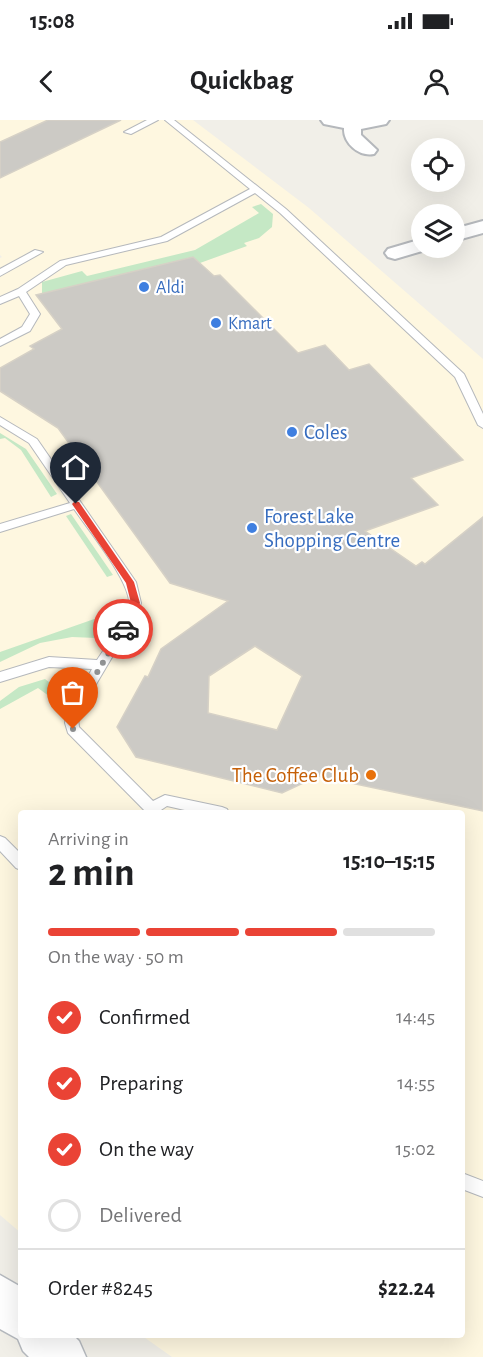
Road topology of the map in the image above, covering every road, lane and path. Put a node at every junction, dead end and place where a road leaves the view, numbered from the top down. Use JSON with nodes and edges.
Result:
{"nodes":[{"id":1,"x":154,"y":120,"type":"edge"},
{"id":2,"x":169,"y":120,"type":"edge"},
{"id":3,"x":330,"y":120,"type":"edge"},
{"id":4,"x":380,"y":120,"type":"edge"},
{"id":5,"x":353,"y":125,"type":"junction"},
{"id":6,"x":128,"y":132,"type":"dead end"},
{"id":7,"x":368,"y":150,"type":"dead end"},
{"id":8,"x":256,"y":189,"type":"junction"},
{"id":9,"x":482,"y":228,"type":"edge"},
{"id":10,"x":465,"y":232,"type":"edge"},
{"id":11,"x":411,"y":248,"type":"edge"},
{"id":12,"x":38,"y":252,"type":"dead end"},
{"id":13,"x":395,"y":253,"type":"dead end"},
{"id":14,"x":0,"y":273,"type":"edge"},
{"id":15,"x":21,"y":291,"type":"junction"},
{"id":16,"x":0,"y":301,"type":"edge"},
{"id":17,"x":0,"y":343,"type":"edge"},
{"id":18,"x":477,"y":405,"type":"edge"},
{"id":19,"x":0,"y":420,"type":"edge"},
{"id":20,"x":483,"y":425,"type":"edge"},
{"id":21,"x":76,"y":504,"type":"junction"},
{"id":22,"x":0,"y":528,"type":"edge"},
{"id":23,"x":100,"y":665,"type":"junction"},
{"id":24,"x":20,"y":672,"type":"junction"},
{"id":25,"x":0,"y":677,"type":"edge"},
{"id":26,"x":0,"y":689,"type":"edge"},
{"id":27,"x":153,"y":810,"type":"edge"},
{"id":28,"x":155,"y":810,"type":"edge"},
{"id":29,"x":212,"y":810,"type":"edge"},
{"id":30,"x":0,"y":842,"type":"edge"},
{"id":31,"x":18,"y":861,"type":"edge"},
{"id":32,"x":465,"y":1182,"type":"edge"},
{"id":33,"x":483,"y":1189,"type":"edge"},
{"id":34,"x":0,"y":1298,"type":"edge"},
{"id":35,"x":18,"y":1315,"type":"edge"},
{"id":36,"x":42,"y":1338,"type":"edge"},
{"id":37,"x":63,"y":1357,"type":"edge"}],
"edges":[{"from":1,"to":6,"type":"lane"},
{"from":2,"to":8,"type":"lane"},
{"from":3,"to":5,"type":"street"},
{"from":4,"to":5,"type":"street"},
{"from":5,"to":7,"type":"street"},
{"from":8,"to":15,"type":"lane"},
{"from":8,"to":18,"type":"lane"},
{"from":9,"to":10,"type":"street"},
{"from":11,"to":13,"type":"street"},
{"from":12,"to":14,"type":"lane"},
{"from":15,"to":16,"type":"lane"},
{"from":15,"to":17,"type":"lane"},
{"from":18,"to":20,"type":"lane"},
{"from":19,"to":21,"type":"lane"},
{"from":21,"to":22,"type":"lane"},
{"from":21,"to":23,"type":"lane"},
{"from":23,"to":24,"type":"lane"},
{"from":23,"to":27,"type":"lane"},
{"from":24,"to":25,"type":"lane"},
{"from":24,"to":26,"type":"lane"},
{"from":28,"to":29,"type":"lane"},
{"from":30,"to":31,"type":"lane"},
{"from":32,"to":33,"type":"lane"},
{"from":34,"to":35,"type":"main road"},
{"from":36,"to":37,"type":"main road"}]}
